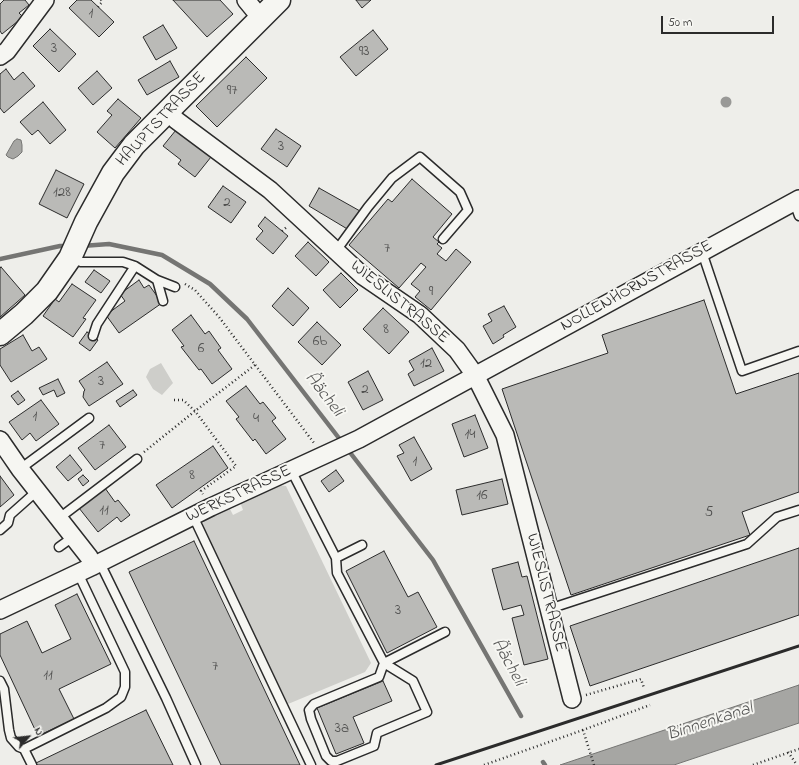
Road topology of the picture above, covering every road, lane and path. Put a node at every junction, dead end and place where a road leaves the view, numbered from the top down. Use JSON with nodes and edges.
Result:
{"nodes":[{"id":1,"x":44,"y":0,"type":"edge"},
{"id":2,"x":101,"y":0,"type":"edge"},
{"id":3,"x":246,"y":0,"type":"edge"},
{"id":4,"x":279,"y":0,"type":"edge"},
{"id":5,"x":98,"y":7,"type":"dead end"},
{"id":6,"x":260,"y":18,"type":"junction"},
{"id":7,"x":0,"y":56,"type":"edge"},
{"id":8,"x":168,"y":110,"type":"junction"},
{"id":9,"x":797,"y":205,"type":"edge"},
{"id":10,"x":443,"y":239,"type":"dead end"},
{"id":11,"x":336,"y":251,"type":"junction"},
{"id":12,"x":702,"y":252,"type":"junction"},
{"id":13,"x":70,"y":258,"type":"junction"},
{"id":14,"x":135,"y":266,"type":"junction"},
{"id":15,"x":157,"y":280,"type":"junction"},
{"id":16,"x":175,"y":287,"type":"joint"},
{"id":17,"x":163,"y":301,"type":"dead end"},
{"id":18,"x":0,"y":334,"type":"edge"},
{"id":19,"x":93,"y":336,"type":"dead end"},
{"id":20,"x":799,"y":351,"type":"edge"},
{"id":21,"x":256,"y":365,"type":"junction"},
{"id":22,"x":475,"y":375,"type":"junction"},
{"id":23,"x":174,"y":400,"type":"dead end"},
{"id":24,"x":195,"y":411,"type":"junction"},
{"id":25,"x":89,"y":418,"type":"dead end"},
{"id":26,"x":1,"y":446,"type":"edge"},
{"id":27,"x":322,"y":450,"type":"junction"},
{"id":28,"x":137,"y":459,"type":"joint"},
{"id":29,"x":20,"y":469,"type":"junction"},
{"id":30,"x":291,"y":470,"type":"junction"},
{"id":31,"x":37,"y":491,"type":"junction"},
{"id":32,"x":204,"y":495,"type":"dead end"},
{"id":33,"x":799,"y":510,"type":"edge"},
{"id":34,"x":193,"y":516,"type":"junction"},
{"id":35,"x":58,"y":519,"type":"junction"},
{"id":36,"x":0,"y":530,"type":"edge"},
{"id":37,"x":73,"y":537,"type":"junction"},
{"id":38,"x":362,"y":545,"type":"dead end"},
{"id":39,"x":59,"y":547,"type":"dead end"},
{"id":40,"x":336,"y":558,"type":"junction"},
{"id":41,"x":90,"y":567,"type":"junction"},
{"id":42,"x":549,"y":609,"type":"junction"},
{"id":43,"x":0,"y":610,"type":"edge"},
{"id":44,"x":445,"y":632,"type":"dead end"},
{"id":45,"x":384,"y":663,"type":"junction"},
{"id":46,"x":0,"y":681,"type":"edge"},
{"id":47,"x":644,"y":688,"type":"dead end"},
{"id":48,"x":572,"y":699,"type":"joint"},
{"id":49,"x":650,"y":705,"type":"dead end"},
{"id":50,"x":583,"y":730,"type":"junction"},
{"id":51,"x":24,"y":749,"type":"junction"},
{"id":52,"x":799,"y":749,"type":"edge"},
{"id":53,"x":788,"y":752,"type":"junction"},
{"id":54,"x":32,"y":765,"type":"edge"},
{"id":55,"x":196,"y":765,"type":"edge"},
{"id":56,"x":311,"y":765,"type":"edge"},
{"id":57,"x":484,"y":765,"type":"edge"},
{"id":58,"x":594,"y":765,"type":"edge"},
{"id":59,"x":752,"y":765,"type":"edge"},
{"id":60,"x":797,"y":765,"type":"edge"}],
"edges":[{"from":1,"to":7,"type":"street"},
{"from":2,"to":5,"type":"path"},
{"from":3,"to":6,"type":"street"},
{"from":4,"to":6,"type":"main road","name":"HAUPTSTRASSE"},
{"from":6,"to":8,"type":"main road","name":"HAUPTSTRASSE"},
{"from":8,"to":11,"type":"street","name":"WIESLISTRASSE"},
{"from":8,"to":13,"type":"main road","name":"HAUPTSTRASSE"},
{"from":9,"to":12,"type":"street","name":"NOLLENHORNSTRASSE"},
{"from":10,"to":11,"type":"lane"},
{"from":11,"to":22,"type":"street","name":"WIESLISTRASSE"},
{"from":12,"to":20,"type":"lane"},
{"from":12,"to":22,"type":"street","name":"NOLLENHORNSTRASSE"},
{"from":13,"to":14,"type":"lane"},
{"from":13,"to":18,"type":"main road","name":"HAUPTSTRASSE"},
{"from":14,"to":15,"type":"lane"},
{"from":14,"to":19,"type":"lane"},
{"from":15,"to":16,"type":"lane"},
{"from":15,"to":17,"type":"lane"},
{"from":16,"to":21,"type":"path"},
{"from":21,"to":24,"type":"path"},
{"from":21,"to":27,"type":"path"},
{"from":22,"to":27,"type":"street","name":"WERKSTRASSE"},
{"from":22,"to":42,"type":"street","name":"WIESLISTRASSE"},
{"from":23,"to":24,"type":"path"},
{"from":24,"to":28,"type":"path"},
{"from":24,"to":32,"type":"path"},
{"from":25,"to":29,"type":"lane"},
{"from":26,"to":29,"type":"street"},
{"from":27,"to":30,"type":"street","name":"WERKSTRASSE"},
{"from":28,"to":35,"type":"lane"},
{"from":29,"to":31,"type":"street"},
{"from":30,"to":34,"type":"street","name":"WERKSTRASSE"},
{"from":30,"to":40,"type":"lane"},
{"from":31,"to":35,"type":"street"},
{"from":31,"to":36,"type":"lane"},
{"from":33,"to":42,"type":"lane"},
{"from":34,"to":41,"type":"street","name":"WERKSTRASSE"},
{"from":34,"to":56,"type":"lane"},
{"from":35,"to":37,"type":"street"},
{"from":37,"to":39,"type":"lane"},
{"from":37,"to":41,"type":"street"},
{"from":38,"to":40,"type":"lane"},
{"from":40,"to":45,"type":"lane"},
{"from":41,"to":43,"type":"street","name":"WERKSTRASSE"},
{"from":41,"to":51,"type":"lane"},
{"from":41,"to":55,"type":"lane"},
{"from":42,"to":48,"type":"street","name":"WIESLISTRASSE"},
{"from":44,"to":45,"type":"lane"},
{"from":45,"to":45,"type":"lane"},
{"from":46,"to":51,"type":"lane"},
{"from":47,"to":48,"type":"path"},
{"from":49,"to":50,"type":"path"},
{"from":50,"to":57,"type":"path"},
{"from":50,"to":58,"type":"path"},
{"from":51,"to":54,"type":"lane"},
{"from":52,"to":53,"type":"path"},
{"from":53,"to":59,"type":"path"},
{"from":53,"to":60,"type":"path"}]}
